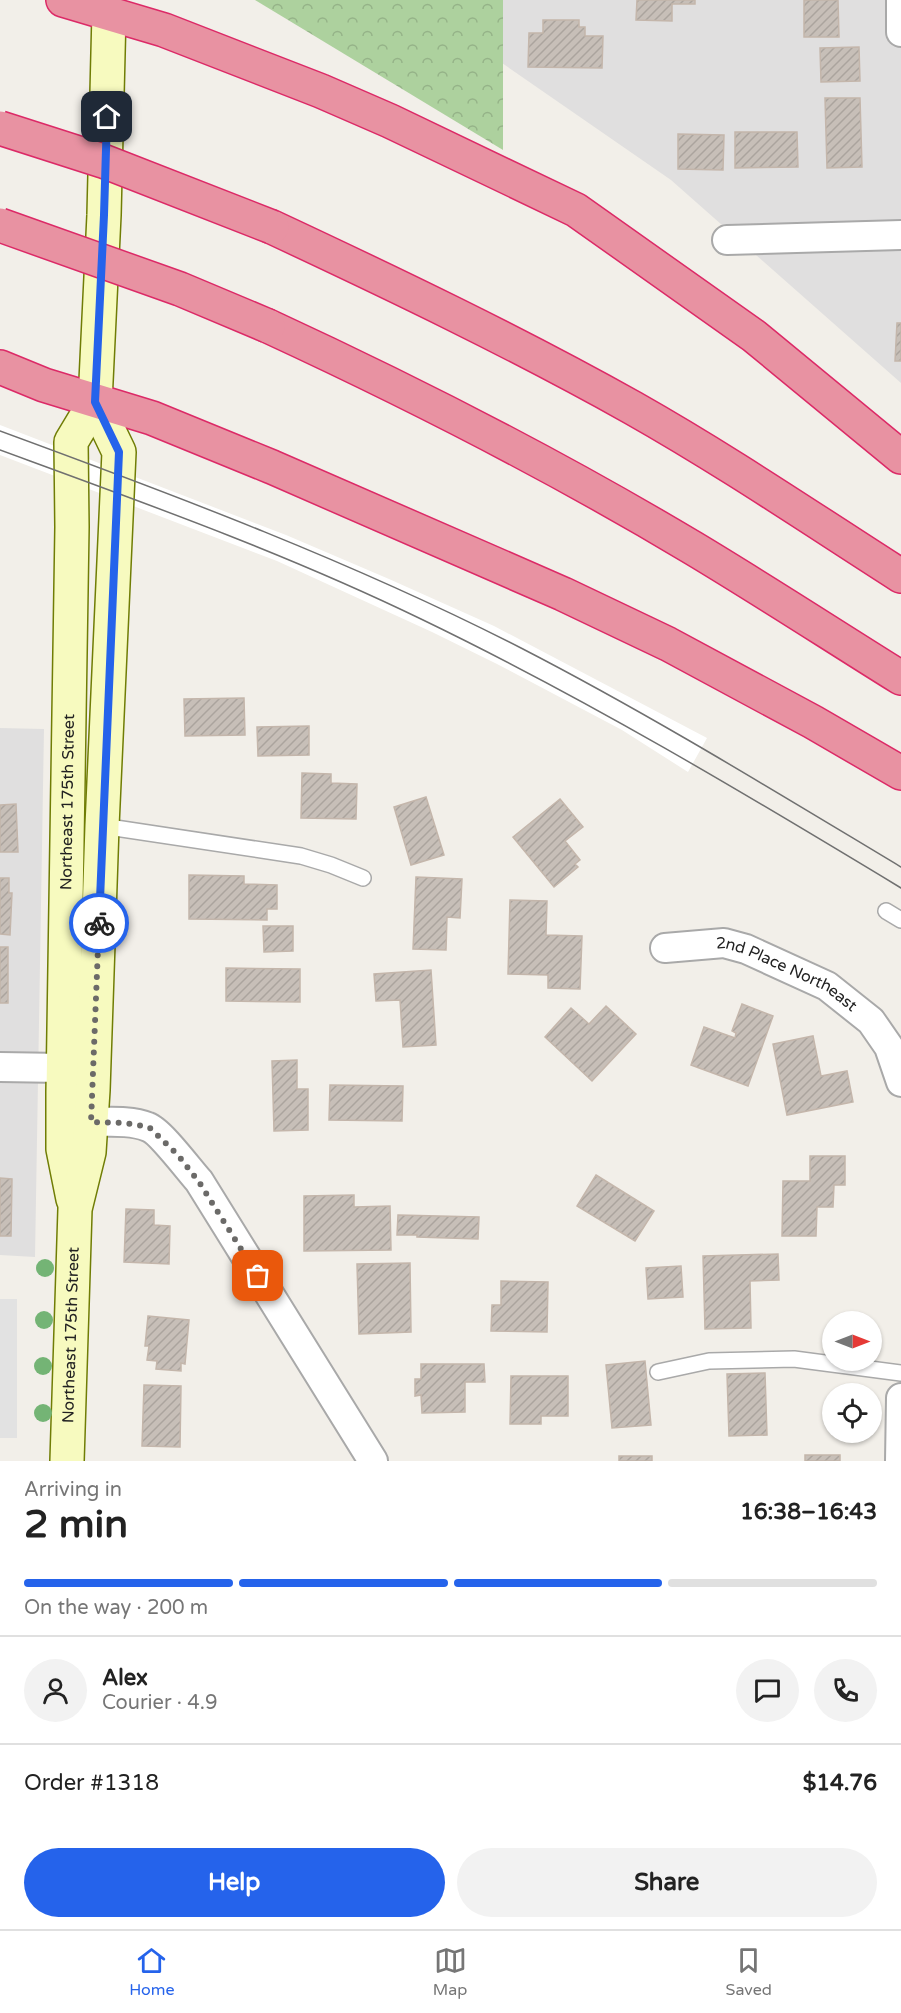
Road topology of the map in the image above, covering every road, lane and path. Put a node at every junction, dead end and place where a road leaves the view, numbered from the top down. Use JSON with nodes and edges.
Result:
{"nodes":[{"id":1,"x":63,"y":0,"type":"edge"},
{"id":2,"x":901,"y":0,"type":"edge"},
{"id":3,"x":110,"y":4,"type":"edge"},
{"id":4,"x":901,"y":32,"type":"edge"},
{"id":5,"x":0,"y":128,"type":"edge"},
{"id":6,"x":0,"y":225,"type":"edge"},
{"id":7,"x":901,"y":235,"type":"edge"},
{"id":8,"x":728,"y":240,"type":"dead end"},
{"id":9,"x":0,"y":367,"type":"edge"},
{"id":10,"x":95,"y":402,"type":"junction"},
{"id":11,"x":901,"y":458,"type":"edge"},
{"id":12,"x":901,"y":576,"type":"edge"},
{"id":13,"x":901,"y":678,"type":"edge"},
{"id":14,"x":901,"y":773,"type":"edge"},
{"id":15,"x":102,"y":826,"type":"junction"},
{"id":16,"x":363,"y":878,"type":"dead end"},
{"id":17,"x":886,"y":910,"type":"dead end"},
{"id":18,"x":901,"y":920,"type":"edge"},
{"id":19,"x":665,"y":948,"type":"dead end"},
{"id":20,"x":895,"y":1045,"type":"edge"},
{"id":21,"x":0,"y":1067,"type":"edge"},
{"id":22,"x":63,"y":1068,"type":"junction"},
{"id":23,"x":901,"y":1082,"type":"edge"},
{"id":24,"x":91,"y":1122,"type":"junction"},
{"id":25,"x":75,"y":1209,"type":"junction"},
{"id":26,"x":658,"y":1372,"type":"dead end"},
{"id":27,"x":901,"y":1372,"type":"edge"},
{"id":28,"x":901,"y":1398,"type":"edge"},
{"id":29,"x":67,"y":1461,"type":"edge"},
{"id":30,"x":373,"y":1461,"type":"edge"},
{"id":31,"x":900,"y":1461,"type":"edge"}],
"edges":[{"from":1,"to":3,"type":"highway"},
{"from":2,"to":4,"type":"street"},
{"from":3,"to":10,"type":"main road","name":"Northeast 175th Street"},
{"from":3,"to":11,"type":"highway"},
{"from":5,"to":12,"type":"highway","bridge":true},
{"from":6,"to":13,"type":"highway","bridge":true},
{"from":7,"to":8,"type":"street"},
{"from":9,"to":10,"type":"highway"},
{"from":10,"to":14,"type":"highway"},
{"from":10,"to":15,"type":"main road","name":"Northeast 175th Street"},
{"from":10,"to":22,"type":"main road","name":"Northeast 175th Street"},
{"from":15,"to":16,"type":"lane"},
{"from":15,"to":24,"type":"main road","name":"Northeast 175th Street"},
{"from":17,"to":18,"type":"lane"},
{"from":19,"to":20,"type":"street","name":"2nd Place Northeast"},
{"from":20,"to":23,"type":"street","name":"2nd Place Northeast"},
{"from":21,"to":22,"type":"street"},
{"from":22,"to":25,"type":"main road","name":"Northeast 175th Street"},
{"from":24,"to":25,"type":"main road","name":"Northeast 175th Street"},
{"from":24,"to":30,"type":"street"},
{"from":25,"to":29,"type":"main road","name":"Northeast 175th Street"},
{"from":26,"to":27,"type":"lane"},
{"from":28,"to":31,"type":"street"}]}
